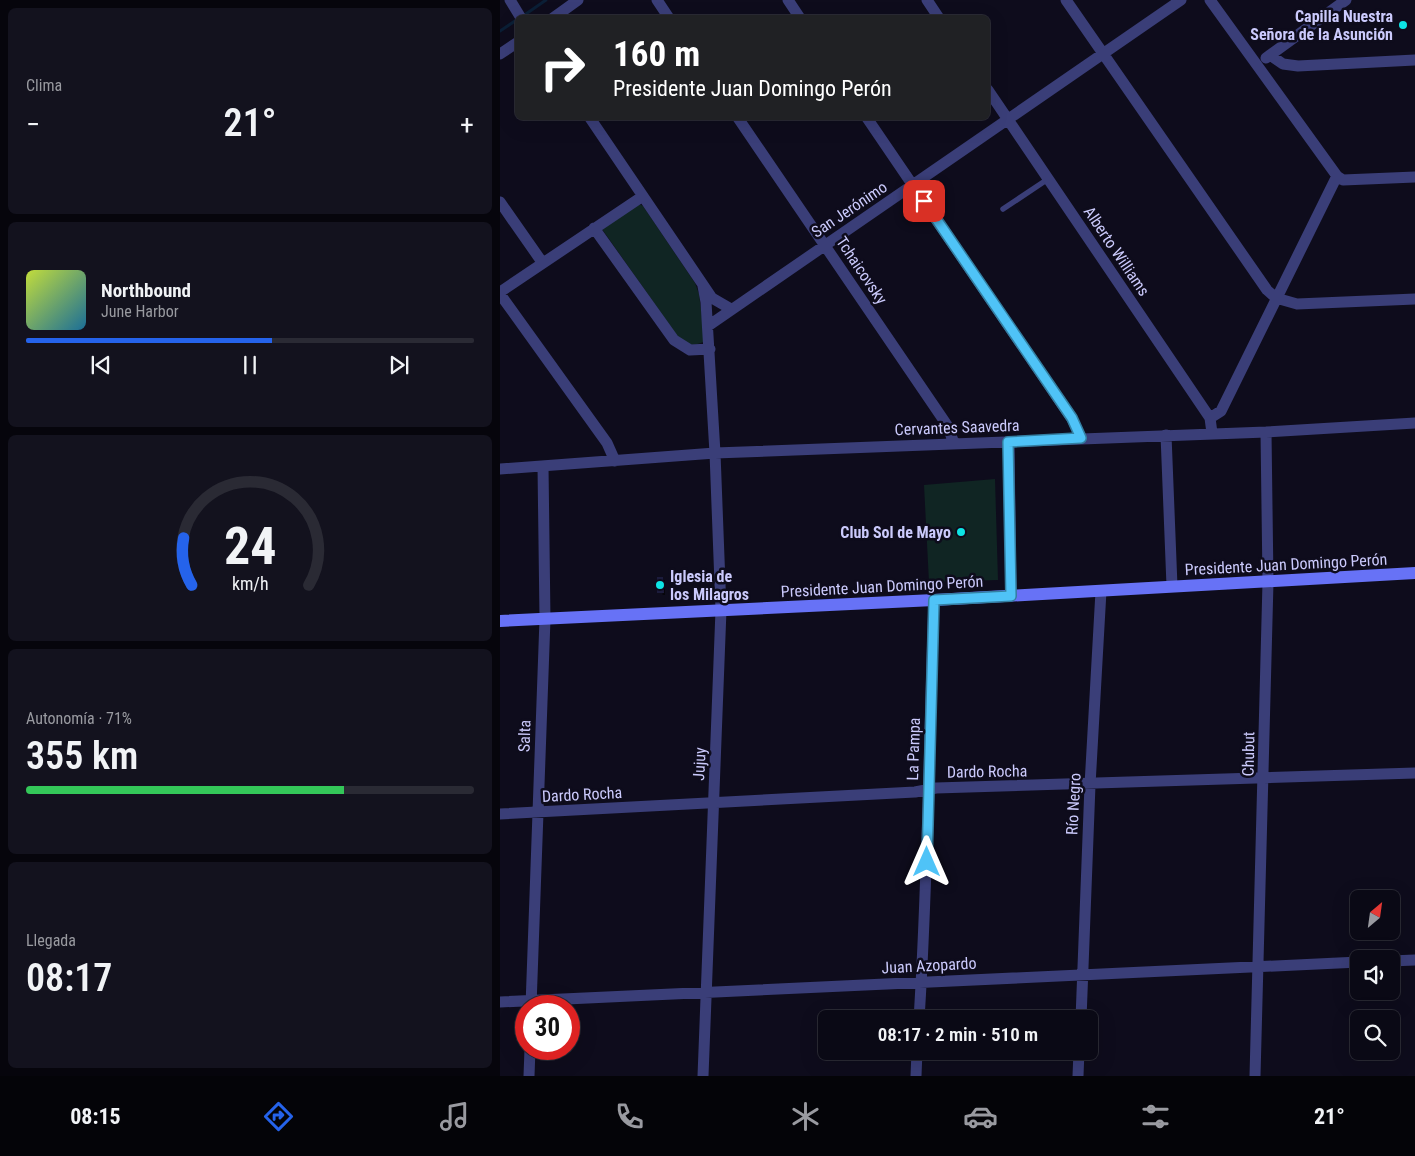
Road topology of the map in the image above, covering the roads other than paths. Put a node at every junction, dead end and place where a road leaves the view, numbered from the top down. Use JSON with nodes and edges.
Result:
{"nodes":[{"id":1,"x":578,"y":0,"type":"edge"},
{"id":2,"x":657,"y":0,"type":"edge"},
{"id":3,"x":788,"y":0,"type":"edge"},
{"id":4,"x":927,"y":0,"type":"edge"},
{"id":5,"x":1066,"y":0,"type":"edge"},
{"id":6,"x":1181,"y":0,"type":"edge"},
{"id":7,"x":1210,"y":0,"type":"edge"},
{"id":8,"x":1346,"y":0,"type":"edge"},
{"id":9,"x":512,"y":3,"type":"edge"},
{"id":10,"x":519,"y":15,"type":"edge"},
{"id":11,"x":556,"y":15,"type":"edge"},
{"id":12,"x":667,"y":15,"type":"edge"},
{"id":13,"x":798,"y":15,"type":"edge"},
{"id":14,"x":937,"y":15,"type":"edge"},
{"id":15,"x":515,"y":44,"type":"edge"},
{"id":16,"x":500,"y":54,"type":"edge"},
{"id":17,"x":1102,"y":55,"type":"junction"},
{"id":18,"x":1270,"y":56,"type":"junction"},
{"id":19,"x":1415,"y":60,"type":"edge"},
{"id":20,"x":1256,"y":65,"type":"junction"},
{"id":21,"x":990,"y":93,"type":"edge"},
{"id":22,"x":1007,"y":119,"type":"junction"},
{"id":23,"x":591,"y":120,"type":"edge"},
{"id":24,"x":739,"y":120,"type":"edge"},
{"id":25,"x":868,"y":120,"type":"edge"},
{"id":26,"x":1337,"y":176,"type":"junction"},
{"id":27,"x":1415,"y":177,"type":"edge"},
{"id":28,"x":1048,"y":179,"type":"junction"},
{"id":29,"x":913,"y":185,"type":"junction"},
{"id":30,"x":643,"y":196,"type":"junction"},
{"id":31,"x":500,"y":202,"type":"edge"},
{"id":32,"x":1003,"y":209,"type":"dead end"},
{"id":33,"x":594,"y":228,"type":"junction"},
{"id":34,"x":825,"y":245,"type":"junction"},
{"id":35,"x":542,"y":262,"type":"junction"},
{"id":36,"x":704,"y":286,"type":"junction"},
{"id":37,"x":500,"y":293,"type":"edge"},
{"id":38,"x":1276,"y":298,"type":"junction"},
{"id":39,"x":1415,"y":300,"type":"edge"},
{"id":40,"x":731,"y":309,"type":"junction"},
{"id":41,"x":708,"y":326,"type":"junction"},
{"id":42,"x":710,"y":349,"type":"junction"},
{"id":43,"x":1210,"y":418,"type":"junction"},
{"id":44,"x":1415,"y":423,"type":"edge"},
{"id":45,"x":1266,"y":432,"type":"junction"},
{"id":46,"x":1212,"y":433,"type":"junction"},
{"id":47,"x":1166,"y":435,"type":"junction"},
{"id":48,"x":1081,"y":438,"type":"junction"},
{"id":49,"x":1008,"y":442,"type":"junction"},
{"id":50,"x":954,"y":443,"type":"junction"},
{"id":51,"x":715,"y":453,"type":"junction"},
{"id":52,"x":616,"y":460,"type":"junction"},
{"id":53,"x":543,"y":466,"type":"junction"},
{"id":54,"x":500,"y":469,"type":"edge"},
{"id":55,"x":1415,"y":573,"type":"edge"},
{"id":56,"x":1268,"y":582,"type":"junction"},
{"id":57,"x":1172,"y":586,"type":"junction"},
{"id":58,"x":1101,"y":591,"type":"junction"},
{"id":59,"x":1011,"y":596,"type":"junction"},
{"id":60,"x":934,"y":600,"type":"junction"},
{"id":61,"x":721,"y":610,"type":"junction"},
{"id":62,"x":545,"y":619,"type":"junction"},
{"id":63,"x":500,"y":621,"type":"edge"},
{"id":64,"x":1415,"y":772,"type":"edge"},
{"id":65,"x":1264,"y":778,"type":"junction"},
{"id":66,"x":1090,"y":785,"type":"junction"},
{"id":67,"x":927,"y":790,"type":"junction"},
{"id":68,"x":714,"y":804,"type":"junction"},
{"id":69,"x":538,"y":812,"type":"junction"},
{"id":70,"x":500,"y":814,"type":"edge"},
{"id":71,"x":1415,"y":960,"type":"edge"},
{"id":72,"x":1400,"y":961,"type":"edge"},
{"id":73,"x":1350,"y":962,"type":"edge"},
{"id":74,"x":1260,"y":966,"type":"junction"},
{"id":75,"x":1082,"y":974,"type":"junction"},
{"id":76,"x":922,"y":982,"type":"junction"},
{"id":77,"x":706,"y":992,"type":"junction"},
{"id":78,"x":532,"y":995,"type":"edge"},
{"id":79,"x":580,"y":1000,"type":"edge"},
{"id":80,"x":500,"y":1002,"type":"edge"},
{"id":81,"x":515,"y":1002,"type":"edge"},
{"id":82,"x":920,"y":1010,"type":"edge"},
{"id":83,"x":1080,"y":1010,"type":"edge"},
{"id":84,"x":530,"y":1060,"type":"edge"},
{"id":85,"x":917,"y":1060,"type":"edge"},
{"id":86,"x":1079,"y":1060,"type":"edge"},
{"id":87,"x":529,"y":1076,"type":"edge"},
{"id":88,"x":703,"y":1076,"type":"edge"},
{"id":89,"x":916,"y":1076,"type":"edge"},
{"id":90,"x":1078,"y":1076,"type":"edge"},
{"id":91,"x":1255,"y":1076,"type":"edge"}],
"edges":[{"from":1,"to":11,"type":"street"},
{"from":2,"to":12,"type":"street"},
{"from":3,"to":13,"type":"street"},
{"from":4,"to":14,"type":"street"},
{"from":5,"to":17,"type":"street"},
{"from":6,"to":17,"type":"street","name":"San Jerónimo"},
{"from":7,"to":20,"type":"street"},
{"from":8,"to":18,"type":"street"},
{"from":9,"to":10,"type":"street"},
{"from":15,"to":16,"type":"street"},
{"from":17,"to":22,"type":"street","name":"San Jerónimo"},
{"from":17,"to":38,"type":"street"},
{"from":18,"to":19,"type":"street"},
{"from":18,"to":20,"type":"street"},
{"from":20,"to":26,"type":"street"},
{"from":21,"to":22,"type":"street","name":"Alberto Williams"},
{"from":22,"to":28,"type":"street","name":"Alberto Williams"},
{"from":22,"to":29,"type":"street","name":"San Jerónimo"},
{"from":23,"to":30,"type":"street"},
{"from":24,"to":34,"type":"street","name":"Tchaicovsky"},
{"from":25,"to":29,"type":"street"},
{"from":26,"to":27,"type":"street"},
{"from":26,"to":38,"type":"street"},
{"from":28,"to":32,"type":"lane"},
{"from":28,"to":43,"type":"street","name":"Alberto Williams"},
{"from":29,"to":34,"type":"street","name":"San Jerónimo"},
{"from":29,"to":48,"type":"street"},
{"from":30,"to":33,"type":"street"},
{"from":30,"to":36,"type":"street"},
{"from":31,"to":35,"type":"street"},
{"from":33,"to":35,"type":"street"},
{"from":33,"to":42,"type":"street"},
{"from":34,"to":40,"type":"street","name":"San Jerónimo"},
{"from":34,"to":50,"type":"street","name":"Tchaicovsky"},
{"from":35,"to":37,"type":"street"},
{"from":36,"to":40,"type":"street"},
{"from":36,"to":41,"type":"street","name":"Jujuy"},
{"from":37,"to":52,"type":"street"},
{"from":38,"to":39,"type":"street"},
{"from":38,"to":43,"type":"street"},
{"from":40,"to":41,"type":"street","name":"San Jerónimo"},
{"from":41,"to":42,"type":"street","name":"Jujuy"},
{"from":42,"to":51,"type":"street","name":"Jujuy"},
{"from":43,"to":46,"type":"street","name":"Alberto Williams"},
{"from":44,"to":45,"type":"street","name":"Cervantes Saavedra"},
{"from":45,"to":46,"type":"street","name":"Cervantes Saavedra"},
{"from":45,"to":56,"type":"street","name":"Chubut"},
{"from":46,"to":47,"type":"street","name":"Cervantes Saavedra"},
{"from":47,"to":48,"type":"street","name":"Cervantes Saavedra"},
{"from":47,"to":57,"type":"street"},
{"from":48,"to":49,"type":"street","name":"Cervantes Saavedra"},
{"from":49,"to":50,"type":"street","name":"Cervantes Saavedra"},
{"from":49,"to":59,"type":"street"},
{"from":50,"to":51,"type":"street","name":"Cervantes Saavedra"},
{"from":51,"to":52,"type":"street","name":"Cervantes Saavedra"},
{"from":51,"to":61,"type":"street","name":"Jujuy"},
{"from":52,"to":53,"type":"street","name":"Cervantes Saavedra"},
{"from":53,"to":54,"type":"street","name":"Cervantes Saavedra"},
{"from":53,"to":62,"type":"street","name":"Salta"},
{"from":55,"to":56,"type":"street","name":"Presidente Juan Domingo Perón"},
{"from":56,"to":57,"type":"street","name":"Presidente Juan Domingo Perón"},
{"from":56,"to":65,"type":"street","name":"Chubut"},
{"from":57,"to":58,"type":"street","name":"Presidente Juan Domingo Perón"},
{"from":58,"to":59,"type":"street","name":"Presidente Juan Domingo Perón"},
{"from":58,"to":66,"type":"street","name":"Río Negro"},
{"from":59,"to":60,"type":"street","name":"Presidente Juan Domingo Perón"},
{"from":60,"to":61,"type":"street","name":"Presidente Juan Domingo Perón"},
{"from":60,"to":67,"type":"street","name":"La Pampa"},
{"from":61,"to":62,"type":"street","name":"Presidente Juan Domingo Perón"},
{"from":61,"to":68,"type":"street","name":"Jujuy"},
{"from":62,"to":63,"type":"street","name":"Presidente Juan Domingo Perón"},
{"from":62,"to":69,"type":"street","name":"Salta"},
{"from":64,"to":65,"type":"street","name":"Dardo Rocha"},
{"from":65,"to":66,"type":"street","name":"Dardo Rocha"},
{"from":65,"to":74,"type":"street","name":"Chubut"},
{"from":66,"to":67,"type":"street","name":"Dardo Rocha"},
{"from":66,"to":75,"type":"street","name":"Río Negro"},
{"from":67,"to":68,"type":"street","name":"Dardo Rocha"},
{"from":67,"to":76,"type":"street","name":"La Pampa"},
{"from":68,"to":69,"type":"street","name":"Dardo Rocha"},
{"from":68,"to":77,"type":"street","name":"Jujuy"},
{"from":69,"to":70,"type":"street","name":"Dardo Rocha"},
{"from":69,"to":78,"type":"street","name":"Salta"},
{"from":71,"to":72,"type":"street"},
{"from":73,"to":74,"type":"street","name":"Juan Azopardo"},
{"from":74,"to":75,"type":"street","name":"Juan Azopardo"},
{"from":74,"to":91,"type":"street","name":"Chubut"},
{"from":75,"to":76,"type":"street","name":"Juan Azopardo"},
{"from":75,"to":83,"type":"street","name":"Río Negro"},
{"from":76,"to":77,"type":"street","name":"Juan Azopardo"},
{"from":76,"to":82,"type":"street","name":"La Pampa"},
{"from":77,"to":79,"type":"street","name":"Juan Azopardo"},
{"from":77,"to":88,"type":"street","name":"Jujuy"},
{"from":80,"to":81,"type":"street","name":"Juan Azopardo"},
{"from":84,"to":87,"type":"street"},
{"from":85,"to":89,"type":"street"},
{"from":86,"to":90,"type":"street"}]}
